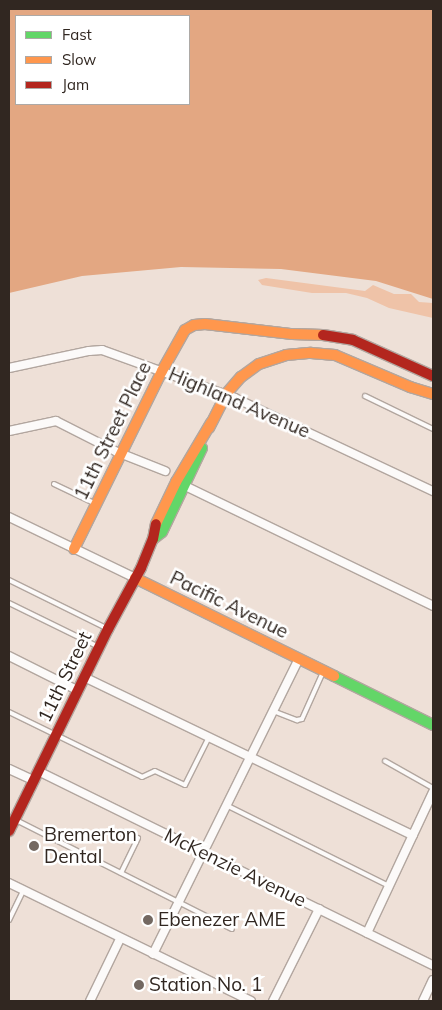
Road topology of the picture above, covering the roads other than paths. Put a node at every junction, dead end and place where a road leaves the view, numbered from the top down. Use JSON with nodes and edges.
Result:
{"nodes":[{"id":1,"x":9,"y":368,"type":"edge"},
{"id":2,"x":162,"y":371,"type":"junction"},
{"id":3,"x":433,"y":376,"type":"edge"},
{"id":4,"x":226,"y":394,"type":"junction"},
{"id":5,"x":433,"y":394,"type":"edge"},
{"id":6,"x":365,"y":396,"type":"dead end"},
{"id":7,"x":433,"y":429,"type":"edge"},
{"id":8,"x":9,"y":431,"type":"edge"},
{"id":9,"x":122,"y":454,"type":"junction"},
{"id":10,"x":165,"y":471,"type":"dead end"},
{"id":11,"x":54,"y":484,"type":"dead end"},
{"id":12,"x":180,"y":484,"type":"junction"},
{"id":13,"x":433,"y":489,"type":"edge"},
{"id":14,"x":96,"y":504,"type":"junction"},
{"id":15,"x":9,"y":517,"type":"edge"},
{"id":16,"x":74,"y":549,"type":"junction"},
{"id":17,"x":135,"y":578,"type":"junction"},
{"id":18,"x":9,"y":580,"type":"edge"},
{"id":19,"x":9,"y":603,"type":"edge"},
{"id":20,"x":433,"y":606,"type":"edge"},
{"id":21,"x":108,"y":629,"type":"junction"},
{"id":22,"x":99,"y":647,"type":"junction"},
{"id":23,"x":9,"y":656,"type":"edge"},
{"id":24,"x":299,"y":659,"type":"junction"},
{"id":25,"x":323,"y":671,"type":"junction"},
{"id":26,"x":84,"y":677,"type":"junction"},
{"id":27,"x":77,"y":690,"type":"junction"},
{"id":28,"x":272,"y":711,"type":"junction"},
{"id":29,"x":9,"y":712,"type":"edge"},
{"id":30,"x":433,"y":725,"type":"edge"},
{"id":31,"x":56,"y":735,"type":"junction"},
{"id":32,"x":209,"y":737,"type":"junction"},
{"id":33,"x":250,"y":757,"type":"junction"},
{"id":34,"x":385,"y":762,"type":"dead end"},
{"id":35,"x":9,"y":768,"type":"edge"},
{"id":36,"x":35,"y":776,"type":"junction"},
{"id":37,"x":433,"y":790,"type":"edge"},
{"id":38,"x":226,"y":805,"type":"junction"},
{"id":39,"x":11,"y":819,"type":"edge"},
{"id":40,"x":9,"y":831,"type":"edge"},
{"id":41,"x":413,"y":835,"type":"junction"},
{"id":42,"x":138,"y":838,"type":"dead end"},
{"id":43,"x":202,"y":852,"type":"junction"},
{"id":44,"x":121,"y":873,"type":"junction"},
{"id":45,"x":9,"y":883,"type":"edge"},
{"id":46,"x":389,"y":886,"type":"junction"},
{"id":47,"x":23,"y":890,"type":"junction"},
{"id":48,"x":178,"y":902,"type":"junction"},
{"id":49,"x":318,"y":909,"type":"junction"},
{"id":50,"x":9,"y":920,"type":"edge"},
{"id":51,"x":232,"y":929,"type":"dead end"},
{"id":52,"x":367,"y":933,"type":"junction"},
{"id":53,"x":120,"y":939,"type":"junction"},
{"id":54,"x":153,"y":954,"type":"junction"},
{"id":55,"x":433,"y":965,"type":"edge"},
{"id":56,"x":433,"y":980,"type":"edge"},
{"id":57,"x":238,"y":998,"type":"edge"},
{"id":58,"x":90,"y":1001,"type":"edge"},
{"id":59,"x":250,"y":1001,"type":"edge"},
{"id":60,"x":273,"y":1001,"type":"edge"},
{"id":61,"x":423,"y":1001,"type":"edge"}],
"edges":[{"from":1,"to":2,"type":"street","name":"Highland Avenue"},
{"from":2,"to":3,"type":"street","name":"11th Street Place"},
{"from":2,"to":4,"type":"street","name":"Highland Avenue"},
{"from":2,"to":9,"type":"street","name":"11th Street Place"},
{"from":4,"to":5,"type":"street","name":"11th Street"},
{"from":4,"to":12,"type":"street","name":"11th Street"},
{"from":4,"to":13,"type":"street","name":"Highland Avenue"},
{"from":6,"to":7,"type":"lane"},
{"from":8,"to":9,"type":"street"},
{"from":9,"to":10,"type":"street"},
{"from":9,"to":14,"type":"street","name":"11th Street Place"},
{"from":11,"to":14,"type":"lane"},
{"from":12,"to":17,"type":"street","name":"11th Street"},
{"from":12,"to":20,"type":"street"},
{"from":14,"to":16,"type":"street","name":"11th Street Place"},
{"from":15,"to":16,"type":"street","name":"Pacific Avenue"},
{"from":16,"to":17,"type":"street","name":"Pacific Avenue"},
{"from":17,"to":21,"type":"street","name":"11th Street"},
{"from":17,"to":24,"type":"street","name":"Pacific Avenue"},
{"from":18,"to":21,"type":"lane"},
{"from":19,"to":22,"type":"lane"},
{"from":21,"to":22,"type":"street","name":"11th Street"},
{"from":22,"to":26,"type":"street","name":"11th Street"},
{"from":23,"to":27,"type":"street"},
{"from":24,"to":25,"type":"street","name":"Pacific Avenue"},
{"from":24,"to":28,"type":"street"},
{"from":25,"to":28,"type":"lane"},
{"from":25,"to":30,"type":"street","name":"Pacific Avenue"},
{"from":26,"to":27,"type":"street","name":"11th Street"},
{"from":26,"to":32,"type":"street"},
{"from":27,"to":31,"type":"street","name":"11th Street"},
{"from":28,"to":33,"type":"street"},
{"from":29,"to":31,"type":"lane"},
{"from":31,"to":32,"type":"lane"},
{"from":31,"to":36,"type":"street","name":"11th Street"},
{"from":32,"to":33,"type":"street"},
{"from":33,"to":38,"type":"street"},
{"from":33,"to":41,"type":"street"},
{"from":34,"to":37,"type":"lane"},
{"from":35,"to":36,"type":"street","name":"McKenzie Avenue"},
{"from":36,"to":39,"type":"street","name":"11th Street"},
{"from":36,"to":43,"type":"street","name":"McKenzie Avenue"},
{"from":37,"to":41,"type":"street"},
{"from":38,"to":43,"type":"street"},
{"from":38,"to":46,"type":"lane"},
{"from":39,"to":40,"type":"street","name":"11th Street"},
{"from":39,"to":44,"type":"lane"},
{"from":41,"to":46,"type":"street"},
{"from":42,"to":44,"type":"lane"},
{"from":43,"to":48,"type":"street"},
{"from":43,"to":49,"type":"street","name":"McKenzie Avenue"},
{"from":44,"to":48,"type":"lane"},
{"from":45,"to":47,"type":"street"},
{"from":46,"to":52,"type":"street"},
{"from":47,"to":50,"type":"lane"},
{"from":47,"to":53,"type":"street"},
{"from":48,"to":51,"type":"lane"},
{"from":48,"to":54,"type":"street"},
{"from":49,"to":52,"type":"street","name":"McKenzie Avenue"},
{"from":49,"to":60,"type":"street"},
{"from":52,"to":55,"type":"street","name":"McKenzie Avenue"},
{"from":53,"to":54,"type":"street"},
{"from":53,"to":58,"type":"street"},
{"from":54,"to":57,"type":"street"},
{"from":56,"to":61,"type":"street"},
{"from":57,"to":59,"type":"street"}]}
